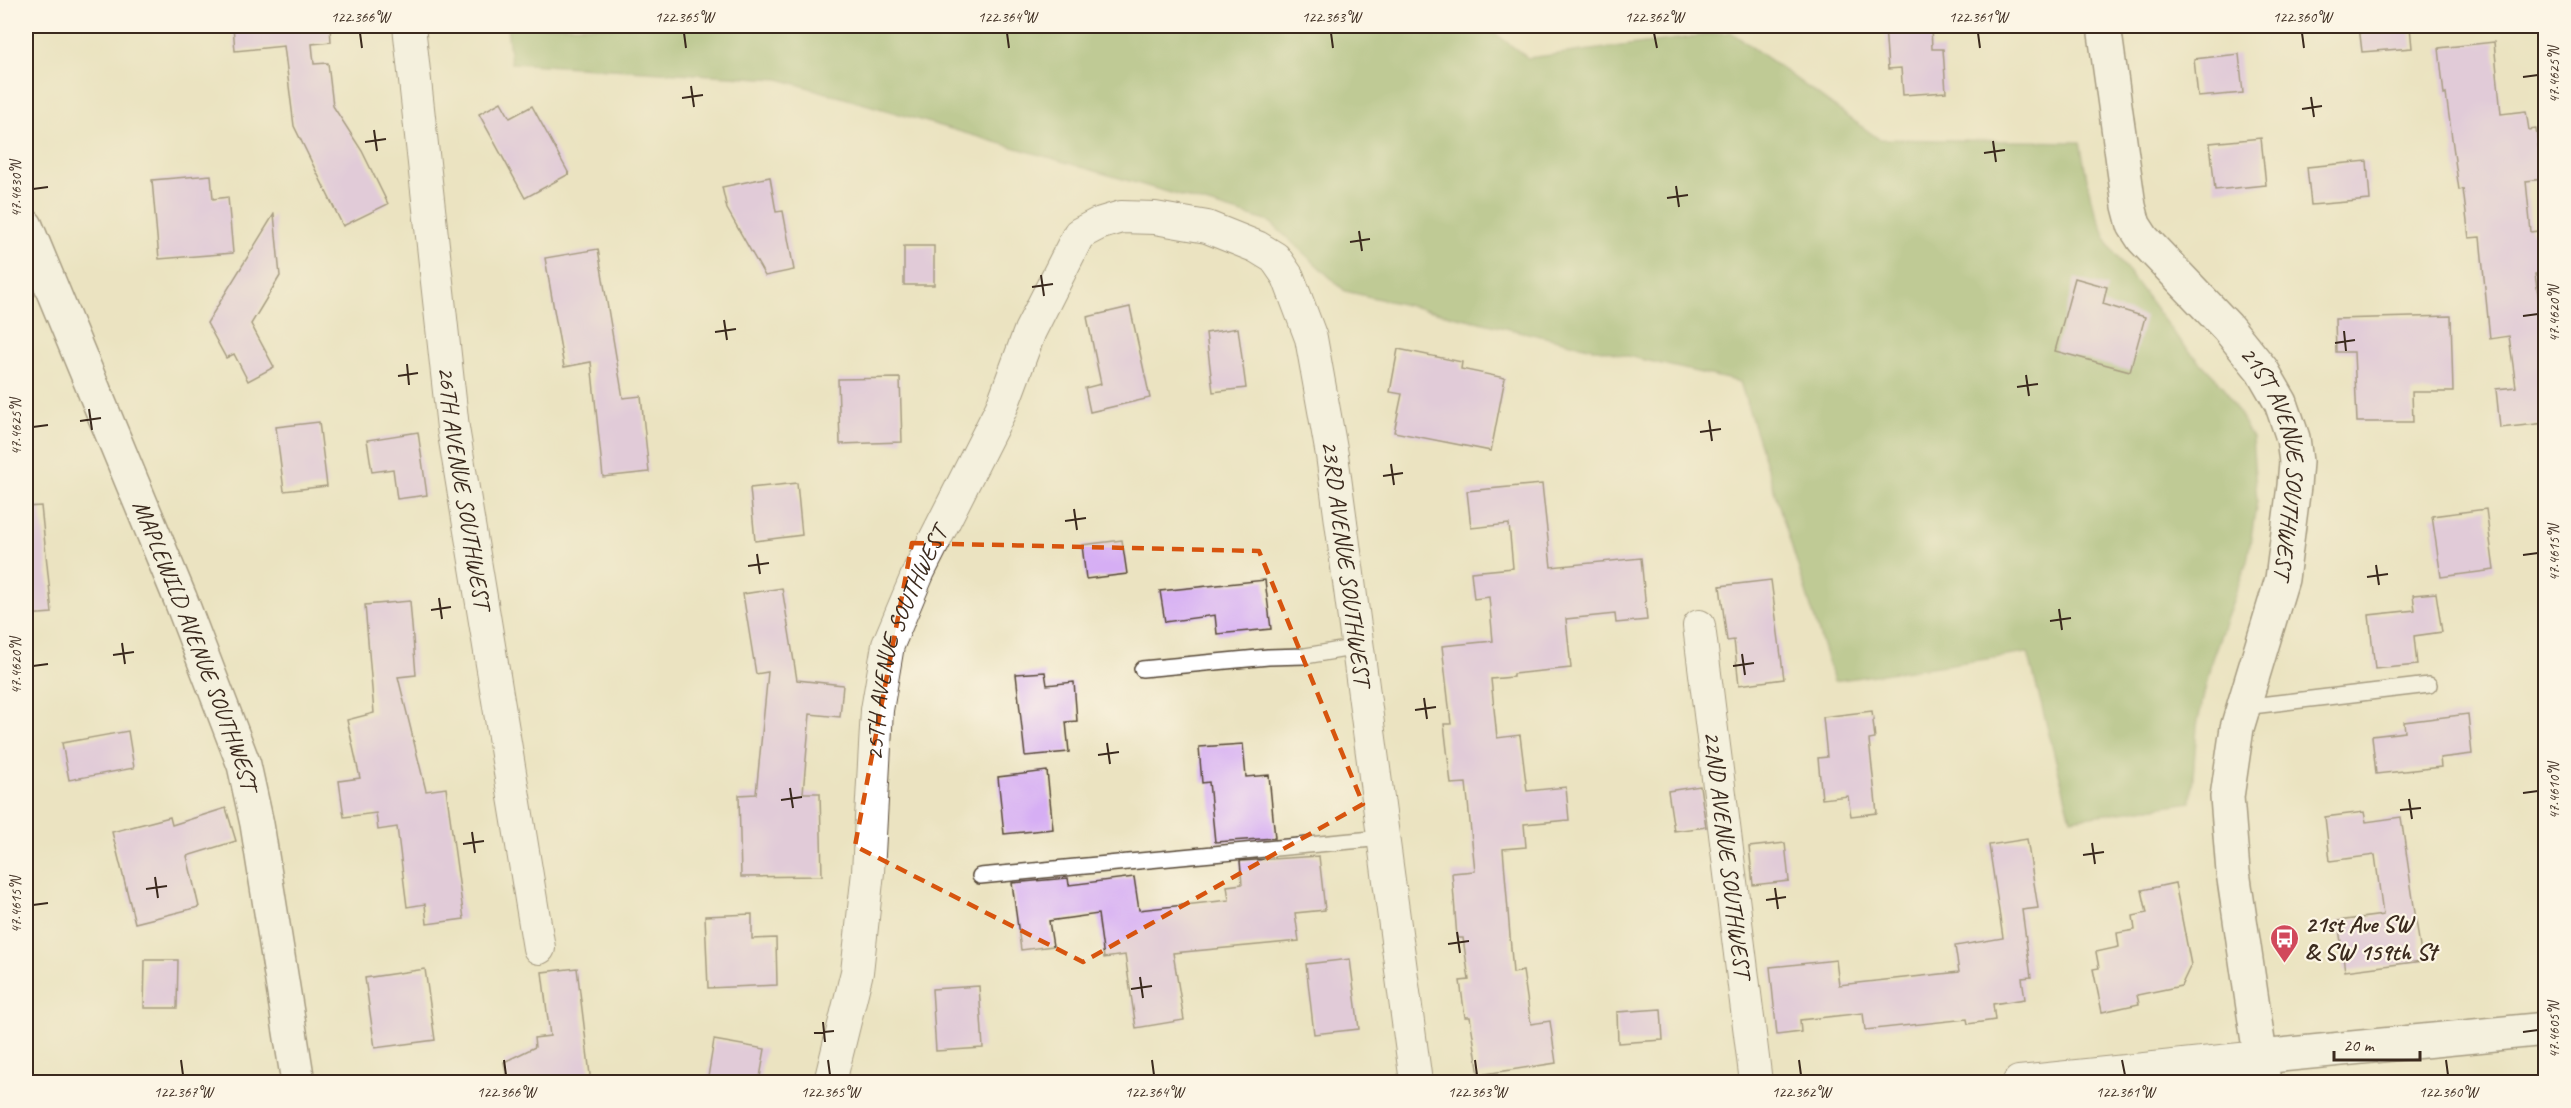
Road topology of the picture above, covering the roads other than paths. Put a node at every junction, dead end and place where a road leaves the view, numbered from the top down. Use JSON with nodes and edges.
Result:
{"nodes":[{"id":1,"x":409,"y":26,"type":"edge"},
{"id":2,"x":2104,"y":26,"type":"edge"},
{"id":3,"x":26,"y":226,"type":"edge"},
{"id":4,"x":1079,"y":234,"type":"joint"},
{"id":5,"x":1699,"y":626,"type":"dead end"},
{"id":6,"x":1358,"y":647,"type":"junction"},
{"id":7,"x":1142,"y":669,"type":"dead end"},
{"id":8,"x":2428,"y":685,"type":"dead end"},
{"id":9,"x":2243,"y":707,"type":"junction"},
{"id":10,"x":1383,"y":838,"type":"junction"},
{"id":11,"x":980,"y":876,"type":"dead end"},
{"id":12,"x":539,"y":948,"type":"dead end"},
{"id":13,"x":2546,"y":1029,"type":"edge"},
{"id":14,"x":2262,"y":1070,"type":"edge"},
{"id":15,"x":298,"y":1083,"type":"edge"},
{"id":16,"x":830,"y":1083,"type":"edge"},
{"id":17,"x":1416,"y":1083,"type":"edge"},
{"id":18,"x":1756,"y":1083,"type":"edge"},
{"id":19,"x":2019,"y":1083,"type":"edge"}],
"edges":[{"from":1,"to":12,"type":"street","name":"26TH AVENUE SOUTHWEST"},
{"from":2,"to":9,"type":"street","name":"21ST AVENUE SOUTHWEST"},
{"from":3,"to":15,"type":"street","name":"MAPLEWILD AVENUE SOUTHWEST"},
{"from":4,"to":6,"type":"street","name":"23RD AVENUE SOUTHWEST"},
{"from":4,"to":16,"type":"street","name":"25TH AVENUE SOUTHWEST"},
{"from":5,"to":18,"type":"street","name":"22ND AVENUE SOUTHWEST"},
{"from":6,"to":7,"type":"lane"},
{"from":6,"to":10,"type":"street","name":"23RD AVENUE SOUTHWEST"},
{"from":8,"to":9,"type":"lane"},
{"from":9,"to":14,"type":"street","name":"21ST AVENUE SOUTHWEST"},
{"from":10,"to":11,"type":"lane"},
{"from":10,"to":17,"type":"street","name":"23RD AVENUE SOUTHWEST"},
{"from":13,"to":14,"type":"street"},
{"from":14,"to":19,"type":"street"}]}
